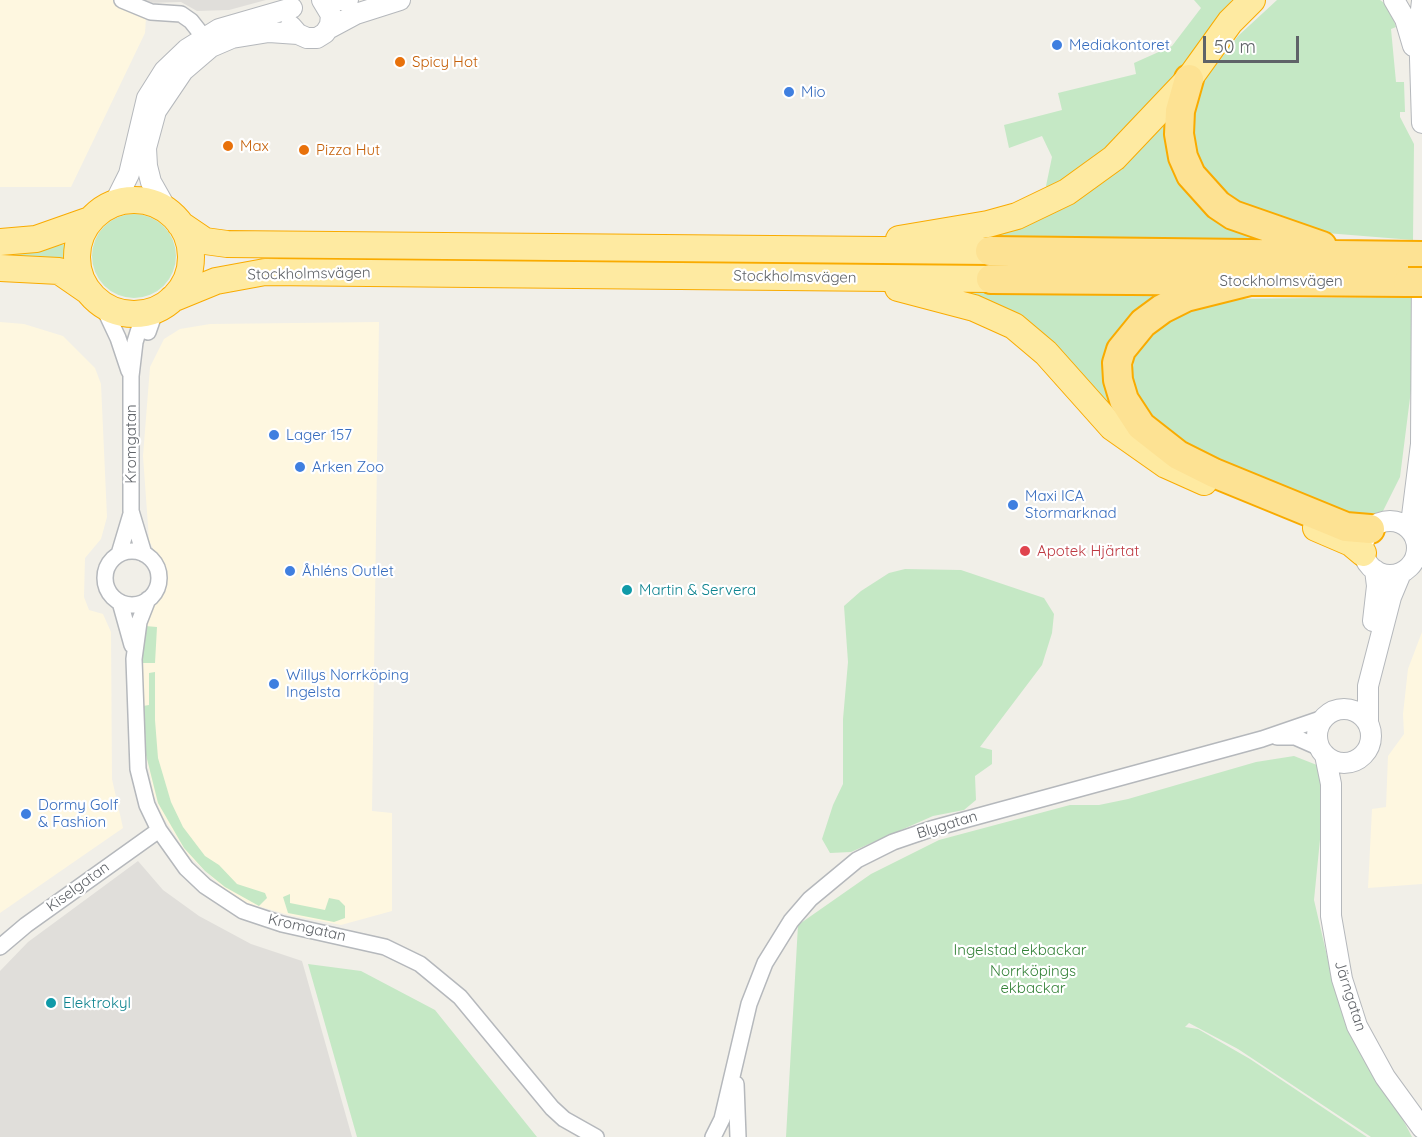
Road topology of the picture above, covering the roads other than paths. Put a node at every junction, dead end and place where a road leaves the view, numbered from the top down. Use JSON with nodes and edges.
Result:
{"nodes":[{"id":1,"x":123,"y":0,"type":"edge"},
{"id":2,"x":322,"y":0,"type":"edge"},
{"id":3,"x":330,"y":0,"type":"edge"},
{"id":4,"x":348,"y":0,"type":"edge"},
{"id":5,"x":400,"y":0,"type":"edge"},
{"id":6,"x":1252,"y":0,"type":"edge"},
{"id":7,"x":1394,"y":0,"type":"edge"},
{"id":8,"x":1417,"y":0,"type":"edge"},
{"id":9,"x":1422,"y":1,"type":"edge"},
{"id":10,"x":295,"y":4,"type":"edge"},
{"id":11,"x":328,"y":29,"type":"junction"},
{"id":12,"x":298,"y":34,"type":"junction"},
{"id":13,"x":208,"y":42,"type":"junction"},
{"id":14,"x":1420,"y":72,"type":"junction"},
{"id":15,"x":1189,"y":79,"type":"junction"},
{"id":16,"x":1422,"y":123,"type":"edge"},
{"id":17,"x":114,"y":204,"type":"junction"},
{"id":18,"x":174,"y":218,"type":"junction"},
{"id":19,"x":90,"y":220,"type":"junction"},
{"id":20,"x":0,"y":242,"type":"edge"},
{"id":21,"x":814,"y":250,"type":"junction"},
{"id":22,"x":1353,"y":255,"type":"junction"},
{"id":23,"x":991,"y":265,"type":"junction"},
{"id":24,"x":0,"y":268,"type":"edge"},
{"id":25,"x":1416,"y":268,"type":"edge"},
{"id":26,"x":854,"y":277,"type":"junction"},
{"id":27,"x":1250,"y":281,"type":"junction"},
{"id":28,"x":95,"y":297,"type":"junction"},
{"id":29,"x":157,"y":307,"type":"junction"},
{"id":30,"x":131,"y":376,"type":"junction"},
{"id":31,"x":1419,"y":408,"type":"junction"},
{"id":32,"x":131,"y":511,"type":"junction"},
{"id":33,"x":1413,"y":532,"type":"junction"},
{"id":34,"x":1374,"y":543,"type":"junction"},
{"id":35,"x":119,"y":554,"type":"junction"},
{"id":36,"x":144,"y":554,"type":"junction"},
{"id":37,"x":1401,"y":573,"type":"junction"},
{"id":38,"x":148,"y":598,"type":"junction"},
{"id":39,"x":120,"y":602,"type":"junction"},
{"id":40,"x":134,"y":659,"type":"junction"},
{"id":41,"x":1332,"y":713,"type":"junction"},
{"id":42,"x":1368,"y":723,"type":"junction"},
{"id":43,"x":1262,"y":739,"type":"junction"},
{"id":44,"x":1323,"y":751,"type":"junction"},
{"id":45,"x":1358,"y":760,"type":"junction"},
{"id":46,"x":159,"y":830,"type":"junction"},
{"id":47,"x":1331,"y":846,"type":"junction"},
{"id":48,"x":0,"y":946,"type":"edge"},
{"id":49,"x":739,"y":1048,"type":"junction"},
{"id":50,"x":1422,"y":1128,"type":"edge"},
{"id":51,"x":590,"y":1136,"type":"edge"},
{"id":52,"x":713,"y":1137,"type":"edge"},
{"id":53,"x":738,"y":1137,"type":"edge"}],
"edges":[{"from":1,"to":13,"type":"street"},
{"from":2,"to":11,"type":"street"},
{"from":3,"to":4,"type":"street"},
{"from":5,"to":11,"type":"street"},
{"from":6,"to":15,"type":"highway"},
{"from":7,"to":8,"type":"street"},
{"from":7,"to":14,"type":"street"},
{"from":9,"to":14,"type":"street"},
{"from":10,"to":12,"type":"street"},
{"from":10,"to":13,"type":"street"},
{"from":11,"to":12,"type":"street"},
{"from":12,"to":13,"type":"street"},
{"from":13,"to":17,"type":"street"},
{"from":13,"to":18,"type":"street"},
{"from":14,"to":16,"type":"street"},
{"from":15,"to":21,"type":"highway"},
{"from":15,"to":22,"type":"highway"},
{"from":17,"to":18,"type":"highway"},
{"from":17,"to":19,"type":"highway"},
{"from":18,"to":21,"type":"highway","name":"Stockholmsvägen"},
{"from":18,"to":29,"type":"highway"},
{"from":19,"to":20,"type":"highway"},
{"from":19,"to":28,"type":"highway"},
{"from":21,"to":23,"type":"highway","name":"Stockholmsvägen"},
{"from":22,"to":23,"type":"highway","name":"Stockholmsvägen"},
{"from":22,"to":25,"type":"highway","name":"Stockholmsvägen"},
{"from":23,"to":26,"type":"highway","name":"Stockholmsvägen"},
{"from":23,"to":27,"type":"highway","name":"Stockholmsvägen"},
{"from":24,"to":28,"type":"highway"},
{"from":25,"to":27,"type":"highway","name":"Stockholmsvägen"},
{"from":25,"to":31,"type":"street"},
{"from":26,"to":29,"type":"highway","name":"Stockholmsvägen"},
{"from":26,"to":34,"type":"highway"},
{"from":27,"to":34,"type":"highway"},
{"from":28,"to":29,"type":"highway"},
{"from":28,"to":30,"type":"street","name":"Kromgatan"},
{"from":29,"to":30,"type":"street","name":"Kromgatan"},
{"from":30,"to":32,"type":"street","name":"Kromgatan"},
{"from":31,"to":33,"type":"street"},
{"from":31,"to":34,"type":"street"},
{"from":32,"to":35,"type":"street","name":"Kromgatan"},
{"from":32,"to":36,"type":"street","name":"Kromgatan"},
{"from":33,"to":34,"type":"street"},
{"from":33,"to":37,"type":"street"},
{"from":34,"to":37,"type":"street"},
{"from":34,"to":41,"type":"street"},
{"from":35,"to":36,"type":"street"},
{"from":35,"to":39,"type":"street"},
{"from":36,"to":38,"type":"street"},
{"from":37,"to":42,"type":"street"},
{"from":38,"to":39,"type":"street"},
{"from":38,"to":40,"type":"street","name":"Kromgatan"},
{"from":39,"to":40,"type":"street","name":"Kromgatan"},
{"from":40,"to":46,"type":"street","name":"Kromgatan"},
{"from":41,"to":42,"type":"street"},
{"from":41,"to":43,"type":"street","name":"Blygatan"},
{"from":41,"to":44,"type":"street"},
{"from":42,"to":45,"type":"street"},
{"from":43,"to":44,"type":"street","name":"Blygatan"},
{"from":43,"to":49,"type":"street","name":"Blygatan"},
{"from":44,"to":45,"type":"street"},
{"from":44,"to":47,"type":"street","name":"Järngatan"},
{"from":45,"to":47,"type":"street","name":"Järngatan"},
{"from":46,"to":48,"type":"street","name":"Kiselgatan"},
{"from":46,"to":51,"type":"street","name":"Kromgatan"},
{"from":47,"to":50,"type":"street","name":"Järngatan"},
{"from":49,"to":52,"type":"street","name":"Blygatan"},
{"from":49,"to":53,"type":"street","name":"Blygatan"}]}
